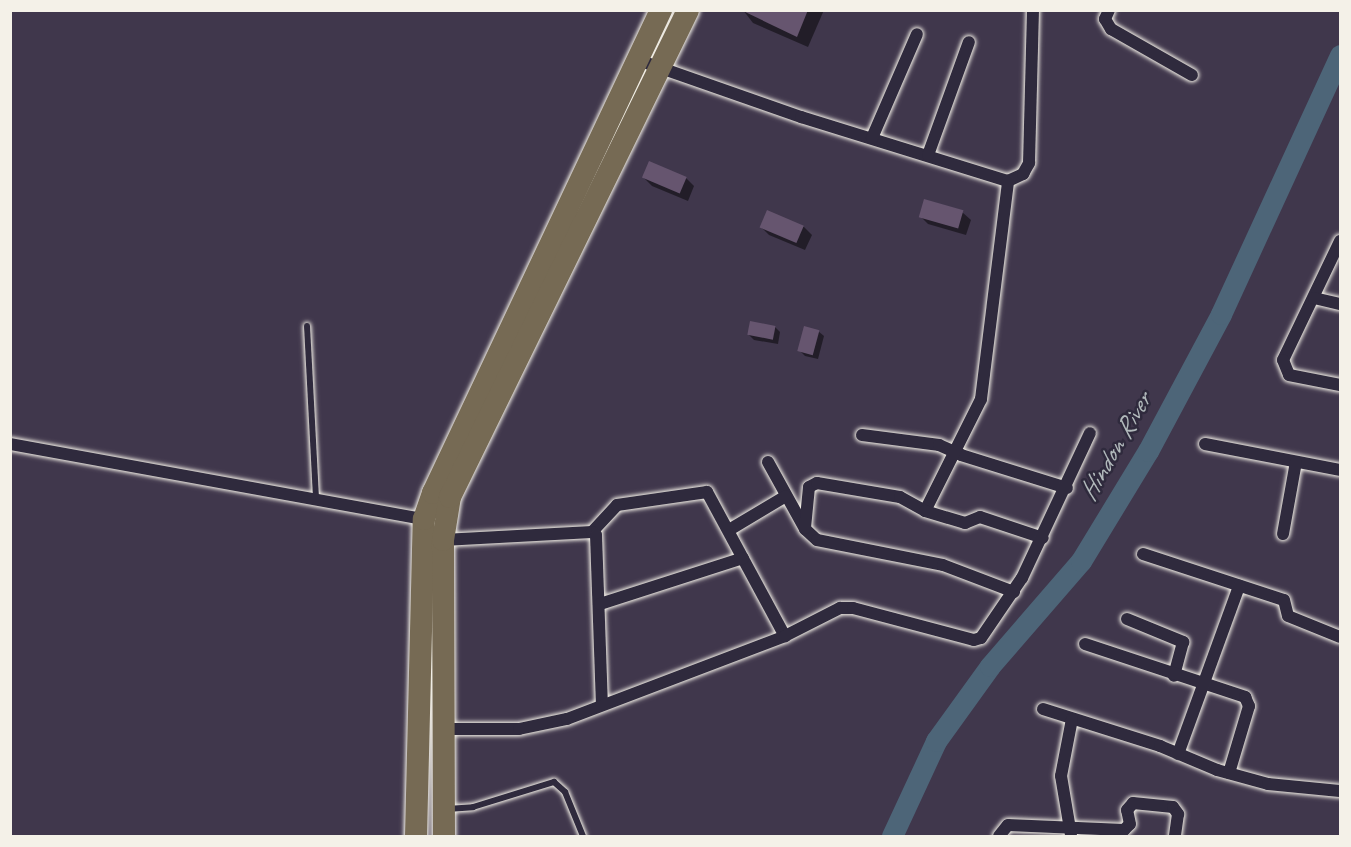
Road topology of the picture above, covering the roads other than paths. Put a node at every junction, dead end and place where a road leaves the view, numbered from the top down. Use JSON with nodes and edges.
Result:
{"nodes":[{"id":1,"x":662,"y":10,"type":"edge"},
{"id":2,"x":688,"y":10,"type":"edge"},
{"id":3,"x":1033,"y":10,"type":"edge"},
{"id":4,"x":1109,"y":10,"type":"edge"},
{"id":5,"x":917,"y":34,"type":"dead end"},
{"id":6,"x":969,"y":42,"type":"dead end"},
{"id":7,"x":638,"y":60,"type":"junction"},
{"id":8,"x":660,"y":67,"type":"junction"},
{"id":9,"x":1192,"y":75,"type":"dead end"},
{"id":10,"x":872,"y":138,"type":"junction"},
{"id":11,"x":928,"y":155,"type":"junction"},
{"id":12,"x":1008,"y":182,"type":"junction"},
{"id":13,"x":1341,"y":241,"type":"edge"},
{"id":14,"x":1314,"y":298,"type":"junction"},
{"id":15,"x":1341,"y":304,"type":"edge"},
{"id":16,"x":307,"y":326,"type":"dead end"},
{"id":17,"x":1341,"y":385,"type":"edge"},
{"id":18,"x":1090,"y":434,"type":"dead end"},
{"id":19,"x":862,"y":435,"type":"dead end"},
{"id":20,"x":10,"y":444,"type":"edge"},
{"id":21,"x":1205,"y":444,"type":"dead end"},
{"id":22,"x":954,"y":452,"type":"junction"},
{"id":23,"x":768,"y":462,"type":"dead end"},
{"id":24,"x":1296,"y":462,"type":"junction"},
{"id":25,"x":1341,"y":470,"type":"edge"},
{"id":26,"x":1067,"y":488,"type":"junction"},
{"id":27,"x":786,"y":496,"type":"junction"},
{"id":28,"x":316,"y":500,"type":"junction"},
{"id":29,"x":925,"y":511,"type":"junction"},
{"id":30,"x":424,"y":519,"type":"junction"},
{"id":31,"x":805,"y":529,"type":"junction"},
{"id":32,"x":729,"y":530,"type":"junction"},
{"id":33,"x":592,"y":532,"type":"junction"},
{"id":34,"x":1284,"y":534,"type":"dead end"},
{"id":35,"x":1043,"y":538,"type":"junction"},
{"id":36,"x":443,"y":540,"type":"junction"},
{"id":37,"x":1143,"y":554,"type":"dead end"},
{"id":38,"x":743,"y":558,"type":"junction"},
{"id":39,"x":1239,"y":586,"type":"junction"},
{"id":40,"x":1014,"y":592,"type":"junction"},
{"id":41,"x":600,"y":604,"type":"junction"},
{"id":42,"x":1127,"y":620,"type":"dead end"},
{"id":43,"x":784,"y":636,"type":"junction"},
{"id":44,"x":1341,"y":637,"type":"edge"},
{"id":45,"x":1085,"y":644,"type":"dead end"},
{"id":46,"x":1174,"y":676,"type":"junction"},
{"id":47,"x":1206,"y":685,"type":"junction"},
{"id":48,"x":602,"y":704,"type":"junction"},
{"id":49,"x":1043,"y":709,"type":"dead end"},
{"id":50,"x":1072,"y":719,"type":"junction"},
{"id":51,"x":444,"y":729,"type":"junction"},
{"id":52,"x":1178,"y":754,"type":"junction"},
{"id":53,"x":1229,"y":773,"type":"junction"},
{"id":54,"x":1341,"y":791,"type":"edge"},
{"id":55,"x":444,"y":808,"type":"junction"},
{"id":56,"x":1070,"y":833,"type":"edge"},
{"id":57,"x":416,"y":837,"type":"edge"},
{"id":58,"x":444,"y":837,"type":"edge"},
{"id":59,"x":583,"y":837,"type":"edge"},
{"id":60,"x":999,"y":837,"type":"edge"},
{"id":61,"x":1175,"y":837,"type":"edge"}],
"edges":[{"from":1,"to":7,"type":"highway"},
{"from":2,"to":8,"type":"highway"},
{"from":3,"to":12,"type":"street"},
{"from":4,"to":9,"type":"street"},
{"from":5,"to":10,"type":"street"},
{"from":6,"to":11,"type":"street"},
{"from":7,"to":8,"type":"street"},
{"from":7,"to":30,"type":"highway"},
{"from":8,"to":10,"type":"street"},
{"from":8,"to":36,"type":"highway"},
{"from":10,"to":11,"type":"street"},
{"from":11,"to":12,"type":"street"},
{"from":12,"to":22,"type":"street"},
{"from":13,"to":14,"type":"street"},
{"from":14,"to":15,"type":"street"},
{"from":14,"to":17,"type":"street"},
{"from":16,"to":28,"type":"lane"},
{"from":18,"to":26,"type":"street"},
{"from":19,"to":22,"type":"street"},
{"from":20,"to":28,"type":"street"},
{"from":21,"to":24,"type":"street"},
{"from":22,"to":26,"type":"street"},
{"from":22,"to":29,"type":"street"},
{"from":23,"to":27,"type":"street"},
{"from":24,"to":25,"type":"street"},
{"from":24,"to":34,"type":"street"},
{"from":26,"to":35,"type":"street"},
{"from":27,"to":31,"type":"street"},
{"from":27,"to":32,"type":"street"},
{"from":28,"to":30,"type":"street"},
{"from":29,"to":31,"type":"street"},
{"from":29,"to":35,"type":"street"},
{"from":30,"to":57,"type":"highway"},
{"from":31,"to":40,"type":"street"},
{"from":32,"to":33,"type":"street"},
{"from":32,"to":38,"type":"street"},
{"from":33,"to":36,"type":"street"},
{"from":33,"to":41,"type":"street"},
{"from":35,"to":40,"type":"street"},
{"from":36,"to":51,"type":"highway"},
{"from":37,"to":39,"type":"street"},
{"from":38,"to":41,"type":"street"},
{"from":38,"to":43,"type":"street"},
{"from":39,"to":44,"type":"street"},
{"from":39,"to":47,"type":"street"},
{"from":40,"to":43,"type":"street"},
{"from":41,"to":48,"type":"street"},
{"from":42,"to":46,"type":"street"},
{"from":43,"to":48,"type":"street"},
{"from":45,"to":46,"type":"street"},
{"from":46,"to":47,"type":"street"},
{"from":47,"to":52,"type":"street"},
{"from":47,"to":53,"type":"street"},
{"from":48,"to":51,"type":"street"},
{"from":49,"to":50,"type":"street"},
{"from":50,"to":52,"type":"street"},
{"from":50,"to":56,"type":"street"},
{"from":51,"to":55,"type":"highway"},
{"from":52,"to":53,"type":"street"},
{"from":53,"to":54,"type":"street"},
{"from":55,"to":58,"type":"highway"},
{"from":55,"to":59,"type":"lane"},
{"from":56,"to":60,"type":"street"},
{"from":56,"to":61,"type":"street"}]}
